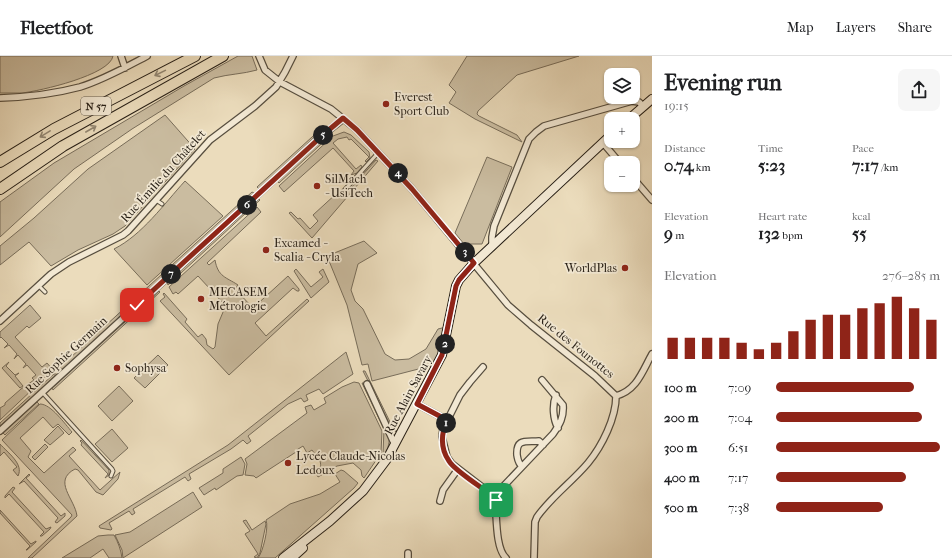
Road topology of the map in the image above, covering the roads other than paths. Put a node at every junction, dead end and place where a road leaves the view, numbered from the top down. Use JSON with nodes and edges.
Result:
{"nodes":[{"id":1,"x":121,"y":56,"type":"edge"},
{"id":2,"x":147,"y":56,"type":"edge"},
{"id":3,"x":195,"y":56,"type":"edge"},
{"id":4,"x":223,"y":56,"type":"edge"},
{"id":5,"x":259,"y":56,"type":"edge"},
{"id":6,"x":293,"y":56,"type":"edge"},
{"id":7,"x":125,"y":68,"type":"junction"},
{"id":8,"x":280,"y":82,"type":"junction"},
{"id":9,"x":0,"y":98,"type":"edge"},
{"id":10,"x":652,"y":99,"type":"edge"},
{"id":11,"x":643,"y":106,"type":"junction"},
{"id":12,"x":637,"y":112,"type":"edge"},
{"id":13,"x":343,"y":118,"type":"junction"},
{"id":14,"x":226,"y":127,"type":"junction"},
{"id":15,"x":230,"y":132,"type":"dead end"},
{"id":16,"x":603,"y":143,"type":"joint"},
{"id":17,"x":378,"y":153,"type":"junction"},
{"id":18,"x":614,"y":156,"type":"edge"},
{"id":19,"x":0,"y":162,"type":"edge"},
{"id":20,"x":640,"y":186,"type":"edge"},
{"id":21,"x":0,"y":189,"type":"edge"},
{"id":22,"x":341,"y":194,"type":"dead end"},
{"id":23,"x":652,"y":200,"type":"edge"},
{"id":24,"x":134,"y":224,"type":"junction"},
{"id":25,"x":139,"y":228,"type":"dead end"},
{"id":26,"x":492,"y":246,"type":"junction"},
{"id":27,"x":96,"y":248,"type":"junction"},
{"id":28,"x":99,"y":254,"type":"dead end"},
{"id":29,"x":474,"y":263,"type":"junction"},
{"id":30,"x":62,"y":266,"type":"junction"},
{"id":31,"x":66,"y":272,"type":"dead end"},
{"id":32,"x":38,"y":285,"type":"junction"},
{"id":33,"x":45,"y":292,"type":"dead end"},
{"id":34,"x":0,"y":321,"type":"edge"},
{"id":35,"x":652,"y":354,"type":"edge"},
{"id":36,"x":483,"y":367,"type":"dead end"},
{"id":37,"x":542,"y":380,"type":"dead end"},
{"id":38,"x":367,"y":384,"type":"dead end"},
{"id":39,"x":42,"y":392,"type":"junction"},
{"id":40,"x":556,"y":395,"type":"junction"},
{"id":41,"x":616,"y":396,"type":"junction"},
{"id":42,"x":417,"y":404,"type":"junction"},
{"id":43,"x":447,"y":420,"type":"junction"},
{"id":44,"x":558,"y":428,"type":"junction"},
{"id":45,"x":0,"y":431,"type":"edge"},
{"id":46,"x":395,"y":444,"type":"junction"},
{"id":47,"x":543,"y":445,"type":"junction"},
{"id":48,"x":522,"y":466,"type":"junction"},
{"id":49,"x":458,"y":469,"type":"junction"},
{"id":50,"x":111,"y":476,"type":"dead end"},
{"id":51,"x":497,"y":493,"type":"junction"},
{"id":52,"x":490,"y":494,"type":"junction"},
{"id":53,"x":495,"y":500,"type":"junction"},
{"id":54,"x":440,"y":502,"type":"dead end"},
{"id":55,"x":330,"y":521,"type":"junction"},
{"id":56,"x":500,"y":555,"type":"edge"},
{"id":57,"x":283,"y":558,"type":"edge"},
{"id":58,"x":292,"y":558,"type":"edge"},
{"id":59,"x":506,"y":558,"type":"edge"},
{"id":60,"x":534,"y":558,"type":"edge"}],
"edges":[{"from":1,"to":7,"type":"street"},
{"from":2,"to":7,"type":"street"},
{"from":3,"to":19,"type":"highway","number":"N 57","one_way":true},
{"from":21,"to":4,"type":"highway","number":"N 57","one_way":true},
{"from":5,"to":8,"type":"street","name":"Rue des Founottes"},
{"from":6,"to":8,"type":"street","name":"Rue Émilie du Châtelet"},
{"from":7,"to":9,"type":"street"},
{"from":8,"to":13,"type":"street","name":"Rue des Founottes"},
{"from":8,"to":14,"type":"street","name":"Rue Émilie du Châtelet"},
{"from":10,"to":11,"type":"street"},
{"from":11,"to":12,"type":"street"},
{"from":11,"to":26,"type":"street"},
{"from":13,"to":17,"type":"street","name":"Rue des Founottes"},
{"from":13,"to":39,"type":"street","name":"Rue Sophie Germain"},
{"from":14,"to":15,"type":"lane"},
{"from":14,"to":24,"type":"street","name":"Rue Émilie du Châtelet"},
{"from":16,"to":18,"type":"street"},
{"from":16,"to":26,"type":"street"},
{"from":17,"to":22,"type":"lane"},
{"from":17,"to":29,"type":"street","name":"Rue des Founottes"},
{"from":20,"to":23,"type":"street"},
{"from":24,"to":25,"type":"lane"},
{"from":24,"to":27,"type":"street","name":"Rue Émilie du Châtelet"},
{"from":26,"to":29,"type":"street"},
{"from":27,"to":28,"type":"lane"},
{"from":27,"to":30,"type":"street","name":"Rue Émilie du Châtelet"},
{"from":29,"to":41,"type":"street","name":"Rue des Founottes"},
{"from":29,"to":42,"type":"street","name":"Rue Alain Savary"},
{"from":30,"to":31,"type":"lane"},
{"from":30,"to":32,"type":"street","name":"Rue Émilie du Châtelet"},
{"from":32,"to":33,"type":"lane"},
{"from":32,"to":34,"type":"street","name":"Rue Émilie du Châtelet"},
{"from":35,"to":41,"type":"street"},
{"from":36,"to":43,"type":"street"},
{"from":37,"to":40,"type":"street"},
{"from":38,"to":46,"type":"street"},
{"from":39,"to":45,"type":"street","name":"Rue Sophie Germain"},
{"from":39,"to":50,"type":"lane"},
{"from":40,"to":44,"type":"street"},
{"from":40,"to":44,"type":"street"},
{"from":41,"to":60,"type":"street","name":"Rue des Founottes"},
{"from":42,"to":43,"type":"street"},
{"from":42,"to":46,"type":"street","name":"Rue Alain Savary"},
{"from":43,"to":49,"type":"street"},
{"from":44,"to":47,"type":"street"},
{"from":46,"to":55,"type":"street","name":"Rue Alain Savary"},
{"from":47,"to":48,"type":"street"},
{"from":47,"to":48,"type":"street"},
{"from":48,"to":51,"type":"street"},
{"from":49,"to":52,"type":"street"},
{"from":49,"to":54,"type":"street"},
{"from":51,"to":52,"type":"street"},
{"from":51,"to":53,"type":"street"},
{"from":52,"to":53,"type":"street"},
{"from":53,"to":56,"type":"street"},
{"from":55,"to":57,"type":"street","name":"Rue Alain Savary"},
{"from":55,"to":58,"type":"street","name":"Rue Alain Savary"},
{"from":56,"to":59,"type":"street"}]}
